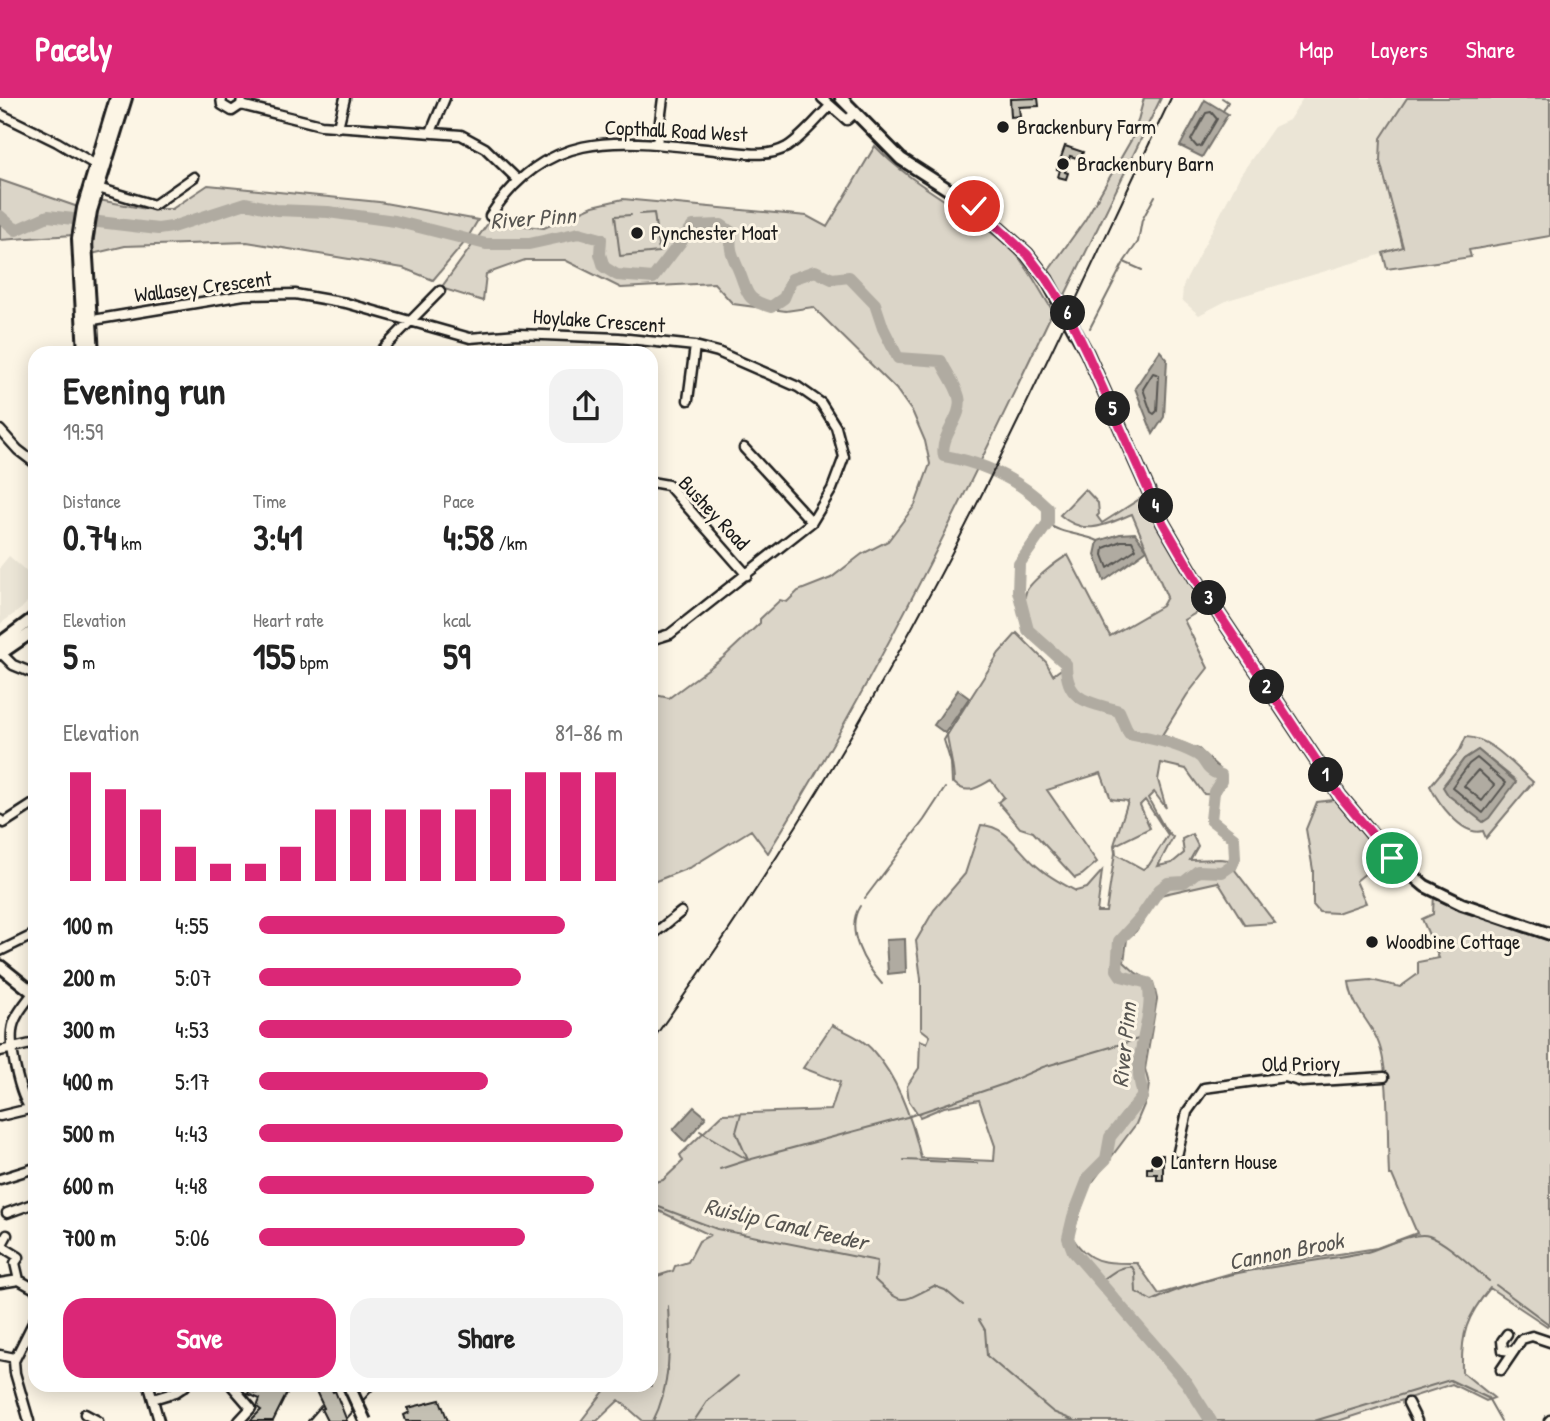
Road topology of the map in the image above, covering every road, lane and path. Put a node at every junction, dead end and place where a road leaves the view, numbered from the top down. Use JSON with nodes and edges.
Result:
{"nodes":[{"id":1,"x":116,"y":98,"type":"edge"},
{"id":2,"x":126,"y":98,"type":"edge"},
{"id":3,"x":220,"y":98,"type":"edge"},
{"id":4,"x":345,"y":98,"type":"edge"},
{"id":5,"x":445,"y":98,"type":"edge"},
{"id":6,"x":663,"y":98,"type":"edge"},
{"id":7,"x":822,"y":98,"type":"edge"},
{"id":8,"x":841,"y":98,"type":"edge"},
{"id":9,"x":242,"y":102,"type":"edge"},
{"id":10,"x":830,"y":106,"type":"junction"},
{"id":11,"x":856,"y":112,"type":"junction"},
{"id":12,"x":0,"y":114,"type":"edge"},
{"id":13,"x":338,"y":127,"type":"junction"},
{"id":14,"x":431,"y":132,"type":"junction"},
{"id":15,"x":657,"y":144,"type":"junction"},
{"id":16,"x":100,"y":161,"type":"junction"},
{"id":17,"x":194,"y":177,"type":"dead end"},
{"id":18,"x":517,"y":179,"type":"junction"},
{"id":19,"x":98,"y":188,"type":"junction"},
{"id":20,"x":87,"y":209,"type":"junction"},
{"id":21,"x":490,"y":216,"type":"dead end"},
{"id":22,"x":440,"y":291,"type":"dead end"},
{"id":23,"x":86,"y":321,"type":"junction"},
{"id":24,"x":409,"y":323,"type":"junction"},
{"id":25,"x":84,"y":346,"type":"edge"},
{"id":26,"x":91,"y":346,"type":"edge"},
{"id":27,"x":386,"y":346,"type":"edge"},
{"id":28,"x":695,"y":346,"type":"junction"},
{"id":29,"x":688,"y":400,"type":"dead end"},
{"id":30,"x":0,"y":430,"type":"edge"},
{"id":31,"x":744,"y":448,"type":"dead end"},
{"id":32,"x":28,"y":457,"type":"edge"},
{"id":33,"x":658,"y":483,"type":"edge"},
{"id":34,"x":812,"y":522,"type":"junction"},
{"id":35,"x":747,"y":575,"type":"junction"},
{"id":36,"x":28,"y":624,"type":"edge"},
{"id":37,"x":28,"y":633,"type":"edge"},
{"id":38,"x":658,"y":638,"type":"edge"},
{"id":39,"x":0,"y":651,"type":"edge"},
{"id":40,"x":28,"y":671,"type":"edge"},
{"id":41,"x":28,"y":808,"type":"edge"},
{"id":42,"x":0,"y":820,"type":"edge"},
{"id":43,"x":681,"y":912,"type":"dead end"},
{"id":44,"x":658,"y":930,"type":"edge"},
{"id":45,"x":1550,"y":934,"type":"edge"},
{"id":46,"x":28,"y":937,"type":"edge"},
{"id":47,"x":0,"y":951,"type":"edge"},
{"id":48,"x":0,"y":966,"type":"edge"},
{"id":49,"x":28,"y":989,"type":"edge"},
{"id":50,"x":28,"y":1001,"type":"edge"},
{"id":51,"x":28,"y":1045,"type":"edge"},
{"id":52,"x":13,"y":1048,"type":"junction"},
{"id":53,"x":0,"y":1051,"type":"edge"},
{"id":54,"x":1384,"y":1077,"type":"dead end"},
{"id":55,"x":28,"y":1102,"type":"edge"},
{"id":56,"x":28,"y":1112,"type":"edge"},
{"id":57,"x":0,"y":1116,"type":"edge"},
{"id":58,"x":1178,"y":1152,"type":"dead end"},
{"id":59,"x":28,"y":1172,"type":"edge"},
{"id":60,"x":0,"y":1179,"type":"edge"},
{"id":61,"x":28,"y":1206,"type":"edge"},
{"id":62,"x":7,"y":1213,"type":"dead end"},
{"id":63,"x":7,"y":1235,"type":"dead end"},
{"id":64,"x":19,"y":1280,"type":"junction"},
{"id":65,"x":0,"y":1283,"type":"edge"},
{"id":66,"x":28,"y":1285,"type":"edge"},
{"id":67,"x":28,"y":1334,"type":"edge"},
{"id":68,"x":1507,"y":1334,"type":"dead end"},
{"id":69,"x":1550,"y":1342,"type":"edge"},
{"id":70,"x":1512,"y":1352,"type":"junction"},
{"id":71,"x":0,"y":1355,"type":"edge"},
{"id":72,"x":15,"y":1358,"type":"junction"},
{"id":73,"x":1501,"y":1370,"type":"dead end"},
{"id":74,"x":151,"y":1392,"type":"edge"},
{"id":75,"x":176,"y":1392,"type":"edge"},
{"id":76,"x":237,"y":1392,"type":"edge"},
{"id":77,"x":344,"y":1392,"type":"edge"},
{"id":78,"x":352,"y":1392,"type":"edge"},
{"id":79,"x":153,"y":1399,"type":"junction"},
{"id":80,"x":1408,"y":1403,"type":"dead end"},
{"id":81,"x":29,"y":1421,"type":"edge"},
{"id":82,"x":159,"y":1421,"type":"edge"},
{"id":83,"x":239,"y":1421,"type":"edge"},
{"id":84,"x":358,"y":1421,"type":"edge"},
{"id":85,"x":365,"y":1421,"type":"edge"},
{"id":86,"x":1417,"y":1421,"type":"edge"}],
"edges":[{"from":1,"to":16,"type":"street"},
{"from":2,"to":16,"type":"street"},
{"from":3,"to":9,"type":"street"},
{"from":4,"to":13,"type":"street"},
{"from":5,"to":14,"type":"street"},
{"from":6,"to":15,"type":"street"},
{"from":7,"to":10,"type":"street"},
{"from":8,"to":11,"type":"street"},
{"from":9,"to":13,"type":"street"},
{"from":10,"to":11,"type":"street"},
{"from":10,"to":15,"type":"street","name":"Copthall Road West"},
{"from":11,"to":45,"type":"street"},
{"from":12,"to":16,"type":"street"},
{"from":13,"to":14,"type":"street"},
{"from":14,"to":18,"type":"street"},
{"from":15,"to":18,"type":"street","name":"Copthall Road West"},
{"from":16,"to":19,"type":"street"},
{"from":16,"to":20,"type":"street"},
{"from":17,"to":19,"type":"street"},
{"from":18,"to":21,"type":"street","name":"Copthall Road West"},
{"from":19,"to":20,"type":"street"},
{"from":20,"to":23,"type":"street"},
{"from":22,"to":24,"type":"street"},
{"from":23,"to":24,"type":"street","name":"Wallasey Crescent"},
{"from":23,"to":25,"type":"street"},
{"from":23,"to":26,"type":"street"},
{"from":24,"to":27,"type":"street"},
{"from":24,"to":28,"type":"street","name":"Hoylake Crescent"},
{"from":28,"to":29,"type":"street"},
{"from":28,"to":34,"type":"street","name":"Hoylake Crescent"},
{"from":30,"to":32,"type":"street"},
{"from":31,"to":34,"type":"street"},
{"from":33,"to":35,"type":"street","name":"Bushey Road"},
{"from":34,"to":35,"type":"street","name":"Hoylake Crescent"},
{"from":35,"to":38,"type":"street","name":"Hoylake Crescent"},
{"from":36,"to":39,"type":"street"},
{"from":37,"to":39,"type":"street"},
{"from":39,"to":40,"type":"street"},
{"from":41,"to":42,"type":"street"},
{"from":43,"to":44,"type":"street"},
{"from":46,"to":47,"type":"street"},
{"from":48,"to":49,"type":"street"},
{"from":50,"to":52,"type":"street"},
{"from":51,"to":52,"type":"street"},
{"from":52,"to":53,"type":"street"},
{"from":52,"to":55,"type":"street"},
{"from":54,"to":58,"type":"street","name":"Old Priory"},
{"from":56,"to":57,"type":"street"},
{"from":59,"to":60,"type":"street"},
{"from":61,"to":62,"type":"street"},
{"from":63,"to":64,"type":"street"},
{"from":64,"to":65,"type":"street"},
{"from":64,"to":66,"type":"street"},
{"from":67,"to":72,"type":"street"},
{"from":68,"to":70,"type":"street"},
{"from":69,"to":70,"type":"street"},
{"from":70,"to":73,"type":"street"},
{"from":71,"to":72,"type":"street"},
{"from":72,"to":81,"type":"street"},
{"from":74,"to":79,"type":"street"},
{"from":75,"to":79,"type":"street"},
{"from":76,"to":83,"type":"street"},
{"from":77,"to":84,"type":"street"},
{"from":78,"to":85,"type":"street","bridge":true},
{"from":79,"to":82,"type":"street"},
{"from":80,"to":86,"type":"street"}]}
